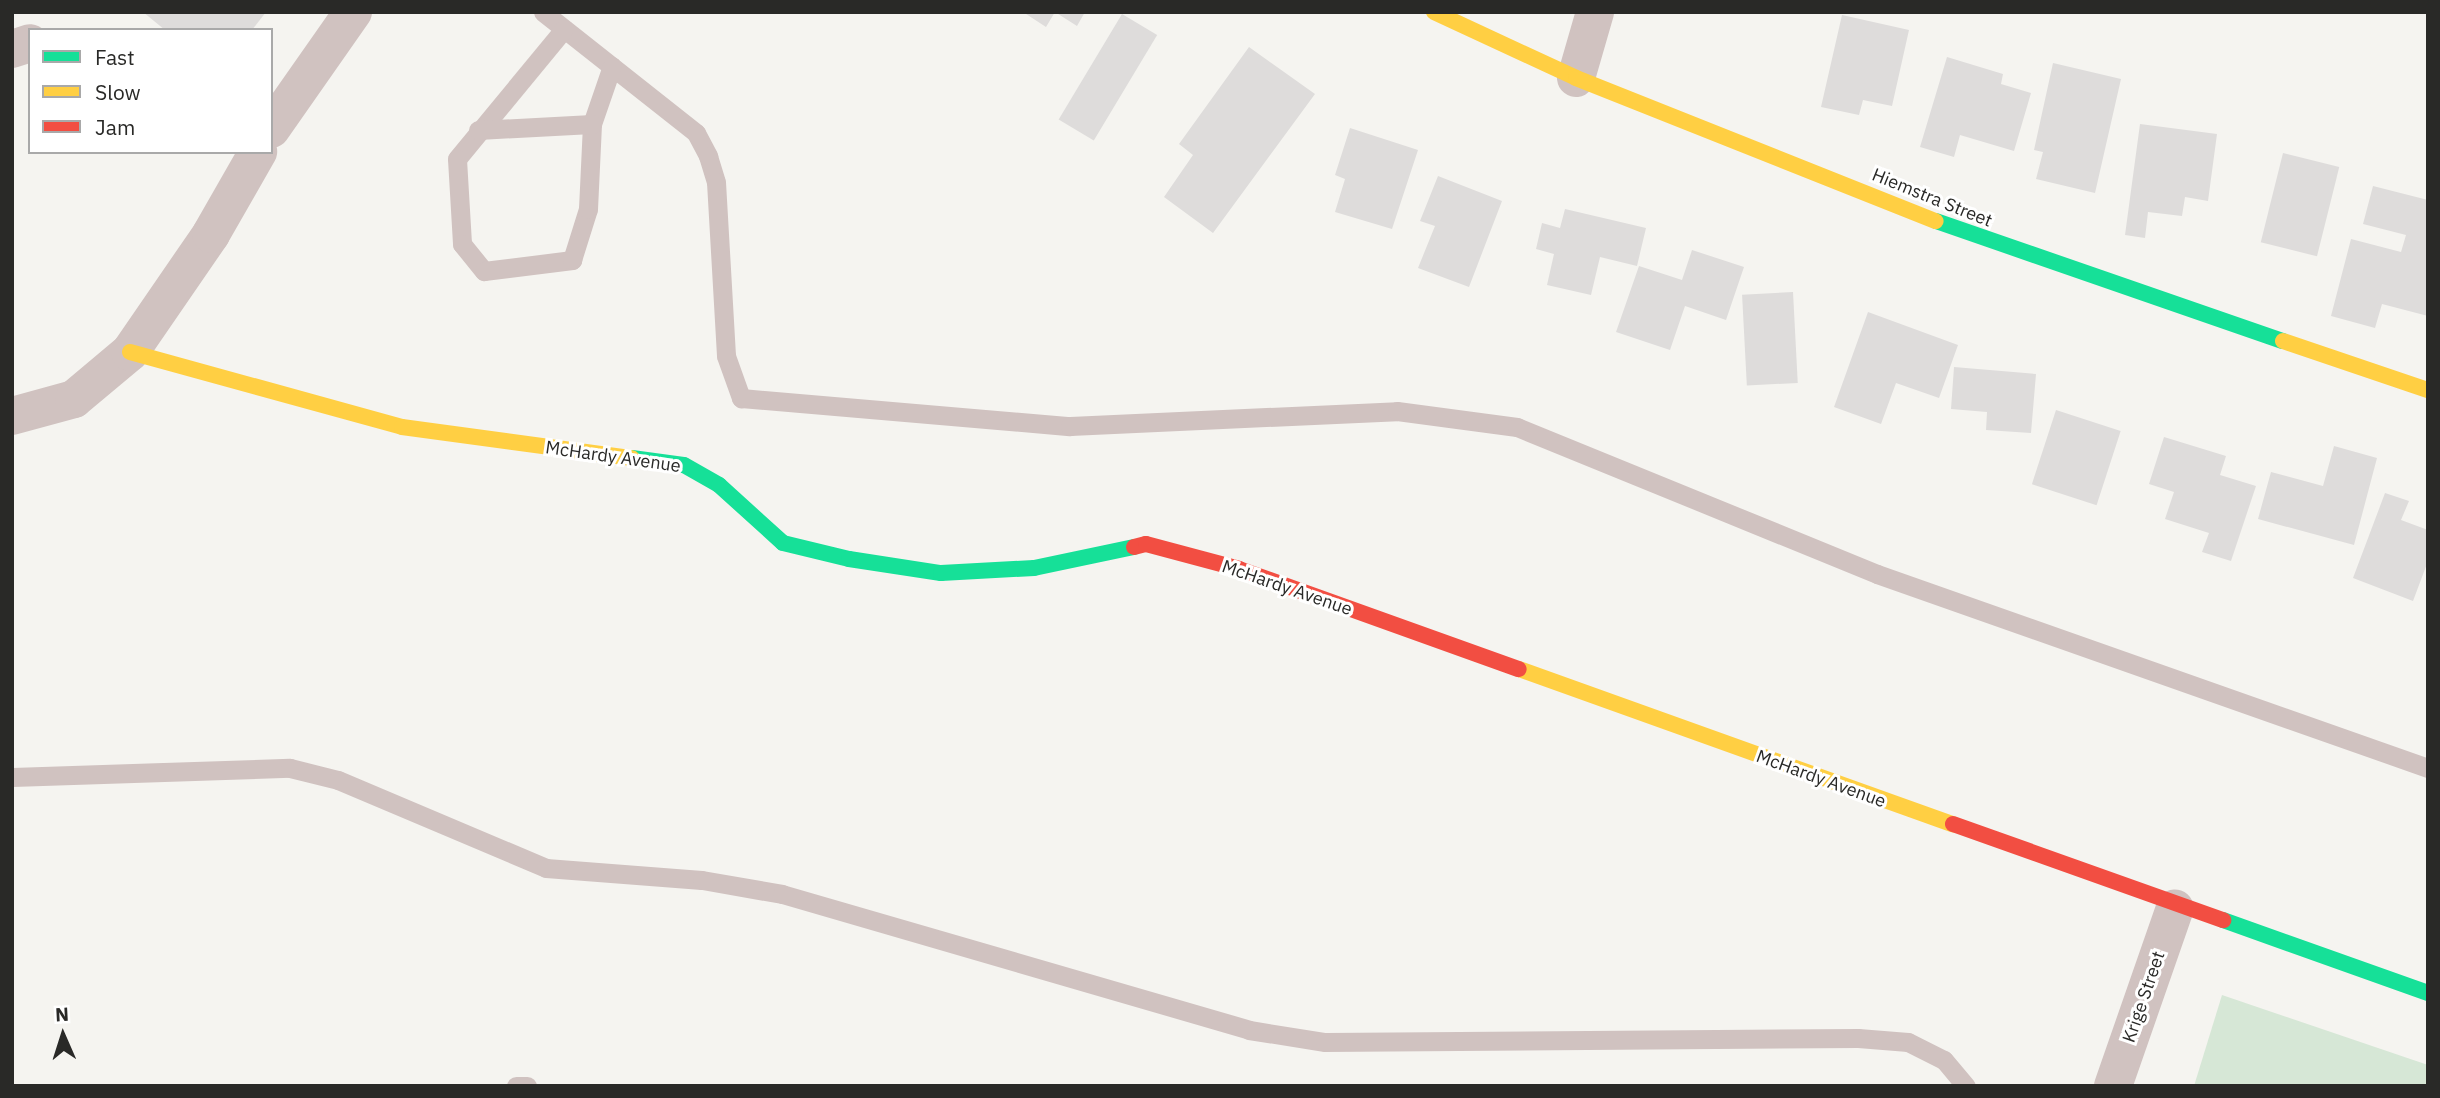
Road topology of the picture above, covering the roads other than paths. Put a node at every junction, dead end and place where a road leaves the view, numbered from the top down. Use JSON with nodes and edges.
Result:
{"nodes":[{"id":1,"x":353,"y":12,"type":"edge"},
{"id":2,"x":544,"y":12,"type":"edge"},
{"id":3,"x":1434,"y":12,"type":"edge"},
{"id":4,"x":1595,"y":12,"type":"edge"},
{"id":5,"x":564,"y":29,"type":"junction"},
{"id":6,"x":612,"y":66,"type":"junction"},
{"id":7,"x":1576,"y":78,"type":"junction"},
{"id":8,"x":592,"y":124,"type":"junction"},
{"id":9,"x":273,"y":126,"type":"edge"},
{"id":10,"x":478,"y":130,"type":"junction"},
{"id":11,"x":256,"y":154,"type":"edge"},
{"id":12,"x":130,"y":352,"type":"junction"},
{"id":13,"x":2428,"y":390,"type":"edge"},
{"id":14,"x":29,"y":414,"type":"edge"},
{"id":15,"x":2428,"y":768,"type":"edge"},
{"id":16,"x":12,"y":777,"type":"edge"},
{"id":17,"x":2175,"y":908,"type":"junction"},
{"id":18,"x":2428,"y":993,"type":"edge"},
{"id":19,"x":516,"y":1086,"type":"edge"},
{"id":20,"x":527,"y":1086,"type":"edge"},
{"id":21,"x":1966,"y":1086,"type":"edge"},
{"id":22,"x":2113,"y":1086,"type":"edge"}],
"edges":[{"from":1,"to":9,"type":"street"},
{"from":2,"to":5,"type":"lane"},
{"from":3,"to":7,"type":"street","name":"Hiemstra Street"},
{"from":4,"to":7,"type":"street"},
{"from":5,"to":6,"type":"lane"},
{"from":5,"to":10,"type":"lane"},
{"from":6,"to":8,"type":"lane"},
{"from":6,"to":15,"type":"lane"},
{"from":7,"to":13,"type":"street","name":"Hiemstra Street"},
{"from":8,"to":10,"type":"lane"},
{"from":8,"to":10,"type":"lane"},
{"from":11,"to":12,"type":"street"},
{"from":12,"to":14,"type":"street"},
{"from":12,"to":17,"type":"street","name":"McHardy Avenue"},
{"from":16,"to":21,"type":"lane"},
{"from":17,"to":18,"type":"street","name":"McHardy Avenue"},
{"from":17,"to":22,"type":"street","name":"Krige Street"},
{"from":19,"to":20,"type":"lane"}]}
